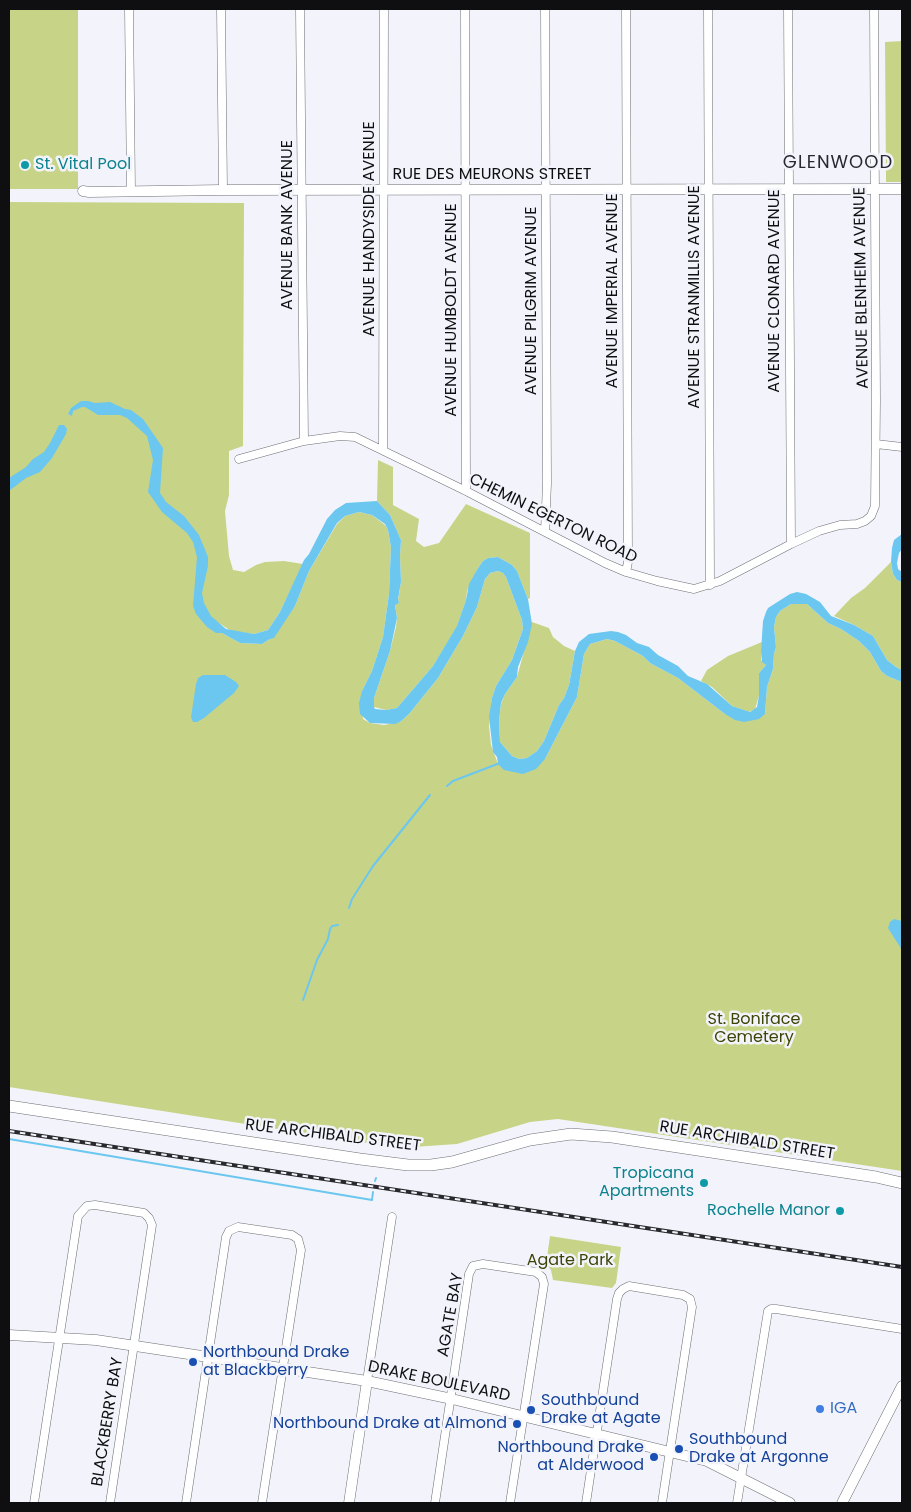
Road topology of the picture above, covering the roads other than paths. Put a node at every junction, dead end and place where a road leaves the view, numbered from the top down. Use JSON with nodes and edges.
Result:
{"nodes":[{"id":1,"x":129,"y":9,"type":"edge"},
{"id":2,"x":221,"y":9,"type":"edge"},
{"id":3,"x":300,"y":9,"type":"edge"},
{"id":4,"x":384,"y":9,"type":"edge"},
{"id":5,"x":465,"y":9,"type":"edge"},
{"id":6,"x":545,"y":9,"type":"edge"},
{"id":7,"x":626,"y":9,"type":"edge"},
{"id":8,"x":708,"y":9,"type":"edge"},
{"id":9,"x":788,"y":9,"type":"edge"},
{"id":10,"x":874,"y":9,"type":"edge"},
{"id":11,"x":545,"y":189,"type":"junction"},
{"id":12,"x":874,"y":189,"type":"junction"},
{"id":13,"x":902,"y":189,"type":"edge"},
{"id":14,"x":222,"y":190,"type":"junction"},
{"id":15,"x":384,"y":190,"type":"junction"},
{"id":16,"x":466,"y":190,"type":"junction"},
{"id":17,"x":626,"y":190,"type":"junction"},
{"id":18,"x":708,"y":190,"type":"junction"},
{"id":19,"x":788,"y":190,"type":"junction"},
{"id":20,"x":83,"y":191,"type":"dead end"},
{"id":21,"x":301,"y":191,"type":"junction"},
{"id":22,"x":131,"y":192,"type":"junction"},
{"id":23,"x":304,"y":441,"type":"junction"},
{"id":24,"x":876,"y":444,"type":"junction"},
{"id":25,"x":902,"y":447,"type":"edge"},
{"id":26,"x":384,"y":450,"type":"junction"},
{"id":27,"x":239,"y":459,"type":"dead end"},
{"id":28,"x":466,"y":491,"type":"junction"},
{"id":29,"x":875,"y":506,"type":"joint"},
{"id":30,"x":545,"y":532,"type":"junction"},
{"id":31,"x":791,"y":544,"type":"junction"},
{"id":32,"x":626,"y":572,"type":"junction"},
{"id":33,"x":710,"y":585,"type":"junction"},
{"id":34,"x":9,"y":1105,"type":"edge"},
{"id":35,"x":876,"y":1177,"type":"junction"},
{"id":36,"x":902,"y":1178,"type":"edge"},
{"id":37,"x":902,"y":1183,"type":"edge"},
{"id":38,"x":392,"y":1217,"type":"dead end"},
{"id":39,"x":902,"y":1329,"type":"edge"},
{"id":40,"x":9,"y":1335,"type":"edge"},
{"id":41,"x":60,"y":1338,"type":"junction"},
{"id":42,"x":134,"y":1346,"type":"junction"},
{"id":43,"x":209,"y":1358,"type":"junction"},
{"id":44,"x":283,"y":1369,"type":"junction"},
{"id":45,"x":367,"y":1382,"type":"junction"},
{"id":46,"x":902,"y":1386,"type":"edge"},
{"id":47,"x":452,"y":1399,"type":"junction"},
{"id":48,"x":524,"y":1415,"type":"junction"},
{"id":49,"x":597,"y":1433,"type":"junction"},
{"id":50,"x":671,"y":1451,"type":"junction"},
{"id":51,"x":741,"y":1479,"type":"junction"},
{"id":52,"x":34,"y":1503,"type":"edge"},
{"id":53,"x":110,"y":1503,"type":"edge"},
{"id":54,"x":186,"y":1503,"type":"edge"},
{"id":55,"x":262,"y":1503,"type":"edge"},
{"id":56,"x":349,"y":1503,"type":"edge"},
{"id":57,"x":435,"y":1503,"type":"edge"},
{"id":58,"x":510,"y":1503,"type":"edge"},
{"id":59,"x":586,"y":1503,"type":"edge"},
{"id":60,"x":662,"y":1503,"type":"edge"},
{"id":61,"x":738,"y":1503,"type":"edge"},
{"id":62,"x":790,"y":1503,"type":"edge"},
{"id":63,"x":842,"y":1503,"type":"edge"}],
"edges":[{"from":1,"to":22,"type":"street"},
{"from":2,"to":14,"type":"street"},
{"from":3,"to":21,"type":"street","name":"AVENUE BANK AVENUE"},
{"from":4,"to":15,"type":"street","name":"AVENUE HANDYSIDE AVENUE"},
{"from":5,"to":16,"type":"street","name":"AVENUE HUMBOLDT AVENUE"},
{"from":6,"to":11,"type":"street","name":"AVENUE PILGRIM AVENUE"},
{"from":7,"to":17,"type":"street","name":"AVENUE IMPERIAL AVENUE"},
{"from":8,"to":18,"type":"street","name":"AVENUE STRANMILLIS AVENUE"},
{"from":9,"to":19,"type":"street","name":"AVENUE CLONARD AVENUE"},
{"from":10,"to":12,"type":"street","name":"AVENUE BLENHEIM AVENUE"},
{"from":11,"to":16,"type":"street","name":"RUE DES MEURONS STREET"},
{"from":11,"to":17,"type":"street","name":"RUE DES MEURONS STREET"},
{"from":11,"to":30,"type":"street","name":"AVENUE PILGRIM AVENUE"},
{"from":12,"to":13,"type":"street","name":"RUE DES MEURONS STREET"},
{"from":12,"to":19,"type":"street","name":"RUE DES MEURONS STREET"},
{"from":12,"to":24,"type":"street","name":"AVENUE BLENHEIM AVENUE"},
{"from":14,"to":21,"type":"street","name":"RUE DES MEURONS STREET"},
{"from":14,"to":22,"type":"street","name":"RUE DES MEURONS STREET"},
{"from":15,"to":16,"type":"street","name":"RUE DES MEURONS STREET"},
{"from":15,"to":21,"type":"street","name":"RUE DES MEURONS STREET"},
{"from":15,"to":26,"type":"street","name":"AVENUE HANDYSIDE AVENUE"},
{"from":16,"to":28,"type":"street","name":"AVENUE HUMBOLDT AVENUE"},
{"from":17,"to":18,"type":"street","name":"RUE DES MEURONS STREET"},
{"from":17,"to":32,"type":"street","name":"AVENUE IMPERIAL AVENUE"},
{"from":18,"to":19,"type":"street","name":"RUE DES MEURONS STREET"},
{"from":18,"to":33,"type":"street","name":"AVENUE STRANMILLIS AVENUE"},
{"from":19,"to":31,"type":"street","name":"AVENUE CLONARD AVENUE"},
{"from":20,"to":22,"type":"street","name":"RUE DES MEURONS STREET"},
{"from":21,"to":23,"type":"street","name":"AVENUE BANK AVENUE"},
{"from":23,"to":26,"type":"street","name":"CHEMIN EGERTON ROAD"},
{"from":23,"to":27,"type":"street","name":"CHEMIN EGERTON ROAD"},
{"from":24,"to":25,"type":"street"},
{"from":24,"to":29,"type":"street","name":"AVENUE BLENHEIM AVENUE"},
{"from":26,"to":28,"type":"street","name":"CHEMIN EGERTON ROAD"},
{"from":28,"to":30,"type":"street","name":"CHEMIN EGERTON ROAD"},
{"from":29,"to":31,"type":"street","name":"CHEMIN EGERTON ROAD"},
{"from":30,"to":32,"type":"street","name":"CHEMIN EGERTON ROAD"},
{"from":31,"to":33,"type":"street","name":"CHEMIN EGERTON ROAD"},
{"from":32,"to":33,"type":"street","name":"CHEMIN EGERTON ROAD"},
{"from":34,"to":35,"type":"main road","name":"RUE ARCHIBALD STREET"},
{"from":35,"to":36,"type":"main road","name":"RUE ARCHIBALD STREET"},
{"from":35,"to":37,"type":"main road","name":"RUE ARCHIBALD STREET"},
{"from":38,"to":45,"type":"street"},
{"from":39,"to":51,"type":"street"},
{"from":40,"to":41,"type":"street","name":"DRAKE BOULEVARD"},
{"from":41,"to":42,"type":"street","name":"DRAKE BOULEVARD"},
{"from":41,"to":42,"type":"street","name":"BLACKBERRY BAY"},
{"from":41,"to":52,"type":"street","name":"BLACKBERRY BAY"},
{"from":42,"to":43,"type":"street","name":"DRAKE BOULEVARD"},
{"from":42,"to":53,"type":"street","name":"BLACKBERRY BAY"},
{"from":43,"to":44,"type":"street","name":"DRAKE BOULEVARD"},
{"from":43,"to":44,"type":"street"},
{"from":43,"to":54,"type":"street"},
{"from":44,"to":45,"type":"street","name":"DRAKE BOULEVARD"},
{"from":44,"to":55,"type":"street"},
{"from":45,"to":47,"type":"street","name":"DRAKE BOULEVARD"},
{"from":45,"to":56,"type":"street"},
{"from":46,"to":63,"type":"street"},
{"from":47,"to":48,"type":"street","name":"DRAKE BOULEVARD"},
{"from":47,"to":48,"type":"street","name":"AGATE BAY"},
{"from":47,"to":57,"type":"street"},
{"from":48,"to":49,"type":"street","name":"DRAKE BOULEVARD"},
{"from":48,"to":58,"type":"street"},
{"from":49,"to":50,"type":"street","name":"DRAKE BOULEVARD"},
{"from":49,"to":50,"type":"street"},
{"from":49,"to":59,"type":"street"},
{"from":50,"to":51,"type":"street","name":"DRAKE BOULEVARD"},
{"from":50,"to":60,"type":"street"},
{"from":51,"to":61,"type":"street"},
{"from":51,"to":62,"type":"street","name":"DRAKE BOULEVARD"}]}
